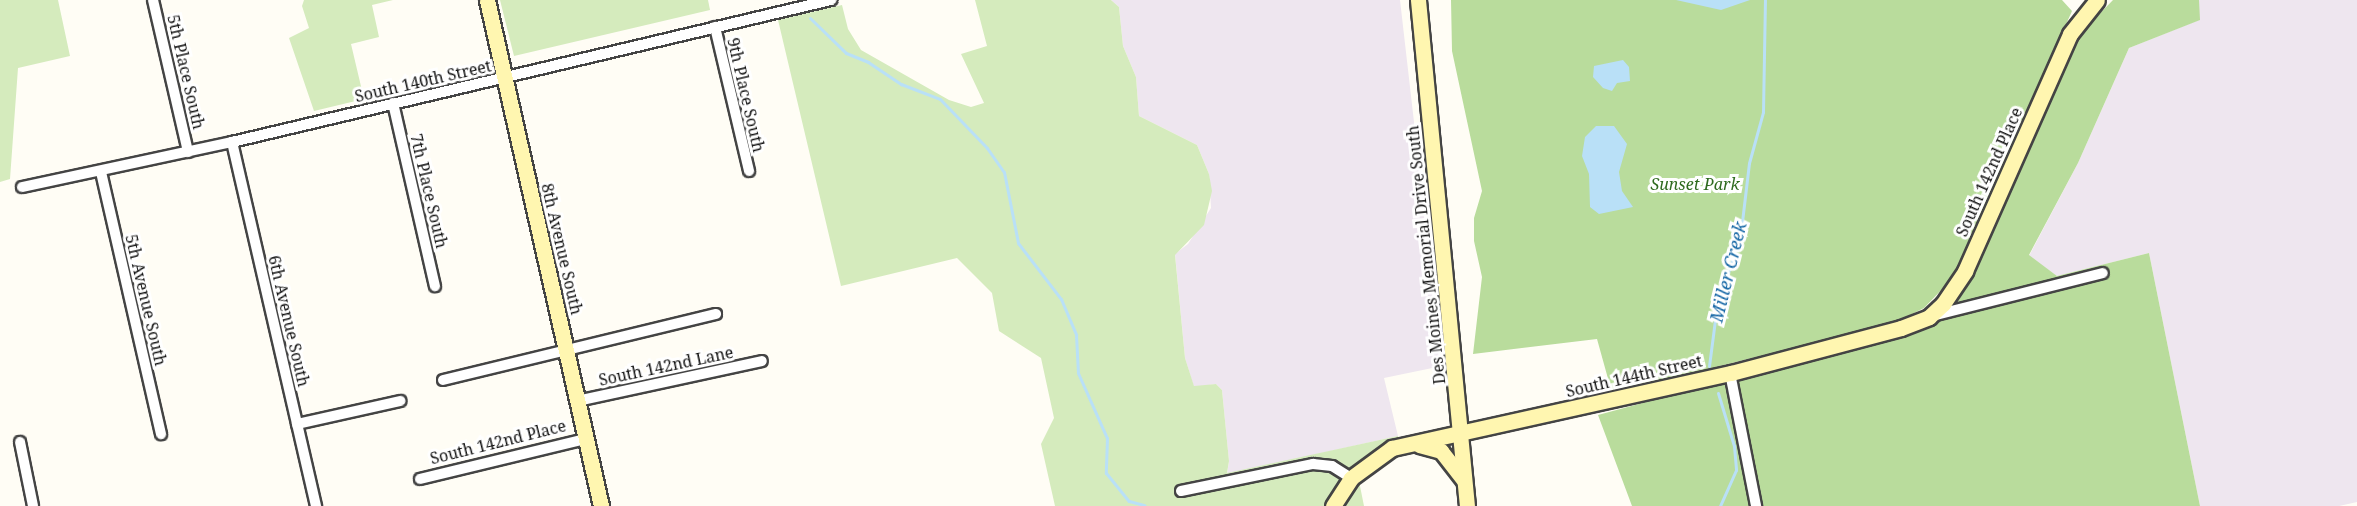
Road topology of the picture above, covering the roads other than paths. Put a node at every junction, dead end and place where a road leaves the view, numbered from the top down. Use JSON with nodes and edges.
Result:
{"nodes":[{"id":1,"x":153,"y":0,"type":"edge"},
{"id":2,"x":487,"y":0,"type":"edge"},
{"id":3,"x":831,"y":0,"type":"edge"},
{"id":4,"x":1418,"y":0,"type":"edge"},
{"id":5,"x":2097,"y":0,"type":"edge"},
{"id":6,"x":715,"y":27,"type":"junction"},
{"id":7,"x":504,"y":77,"type":"junction"},
{"id":8,"x":393,"y":103,"type":"junction"},
{"id":9,"x":232,"y":142,"type":"junction"},
{"id":10,"x":188,"y":152,"type":"junction"},
{"id":11,"x":748,"y":171,"type":"dead end"},
{"id":12,"x":101,"y":172,"type":"junction"},
{"id":13,"x":22,"y":187,"type":"dead end"},
{"id":14,"x":2103,"y":273,"type":"dead end"},
{"id":15,"x":435,"y":286,"type":"dead end"},
{"id":16,"x":716,"y":314,"type":"dead end"},
{"id":17,"x":1929,"y":316,"type":"junction"},
{"id":18,"x":566,"y":349,"type":"junction"},
{"id":19,"x":762,"y":361,"type":"dead end"},
{"id":20,"x":1730,"y":373,"type":"junction"},
{"id":21,"x":443,"y":380,"type":"dead end"},
{"id":22,"x":400,"y":401,"type":"dead end"},
{"id":23,"x":577,"y":401,"type":"junction"},
{"id":24,"x":297,"y":424,"type":"junction"},
{"id":25,"x":1462,"y":433,"type":"junction"},
{"id":26,"x":161,"y":434,"type":"dead end"},
{"id":27,"x":585,"y":440,"type":"junction"},
{"id":28,"x":20,"y":442,"type":"dead end"},
{"id":29,"x":1413,"y":444,"type":"junction"},
{"id":30,"x":1351,"y":478,"type":"junction"},
{"id":31,"x":420,"y":479,"type":"dead end"},
{"id":32,"x":1466,"y":483,"type":"junction"},
{"id":33,"x":1181,"y":491,"type":"dead end"},
{"id":34,"x":33,"y":506,"type":"edge"},
{"id":35,"x":316,"y":506,"type":"edge"},
{"id":36,"x":601,"y":506,"type":"edge"},
{"id":37,"x":1333,"y":506,"type":"edge"},
{"id":38,"x":1467,"y":506,"type":"edge"},
{"id":39,"x":1756,"y":506,"type":"edge"}],
"edges":[{"from":1,"to":10,"type":"street","name":"5th Place South"},
{"from":2,"to":7,"type":"street","name":"8th Avenue South"},
{"from":3,"to":6,"type":"street","name":"South 140th Street"},
{"from":4,"to":25,"type":"street","name":"Des Moines Memorial Drive South"},
{"from":5,"to":17,"type":"street","name":"South 142nd Place"},
{"from":6,"to":7,"type":"street","name":"South 140th Street"},
{"from":6,"to":11,"type":"street","name":"9th Place South"},
{"from":7,"to":8,"type":"street","name":"South 140th Street"},
{"from":7,"to":18,"type":"street","name":"8th Avenue South"},
{"from":8,"to":9,"type":"street","name":"South 140th Street"},
{"from":8,"to":15,"type":"street","name":"7th Place South"},
{"from":9,"to":10,"type":"street","name":"South 140th Street"},
{"from":9,"to":24,"type":"street","name":"6th Avenue South"},
{"from":10,"to":12,"type":"street","name":"South 140th Street"},
{"from":12,"to":13,"type":"street","name":"South 140th Street"},
{"from":12,"to":26,"type":"street","name":"5th Avenue South"},
{"from":14,"to":17,"type":"street","name":"South 144th Street"},
{"from":16,"to":18,"type":"street"},
{"from":17,"to":20,"type":"street","name":"South 144th Street"},
{"from":18,"to":21,"type":"street"},
{"from":18,"to":23,"type":"street","name":"8th Avenue South"},
{"from":19,"to":23,"type":"street","name":"South 142nd Lane"},
{"from":20,"to":25,"type":"street","name":"South 144th Street"},
{"from":20,"to":39,"type":"street"},
{"from":22,"to":24,"type":"street"},
{"from":23,"to":27,"type":"street","name":"8th Avenue South"},
{"from":24,"to":35,"type":"street","name":"6th Avenue South"},
{"from":25,"to":29,"type":"street","name":"South 144th Street"},
{"from":25,"to":32,"type":"street","name":"Des Moines Memorial Drive South"},
{"from":27,"to":31,"type":"street","name":"South 142nd Place"},
{"from":27,"to":36,"type":"street","name":"8th Avenue South"},
{"from":28,"to":34,"type":"street"},
{"from":29,"to":30,"type":"street","name":"South 144th Street"},
{"from":29,"to":32,"type":"street"},
{"from":30,"to":33,"type":"street"},
{"from":30,"to":37,"type":"street","name":"South 144th Street"},
{"from":32,"to":38,"type":"street","name":"Des Moines Memorial Drive South"}]}
